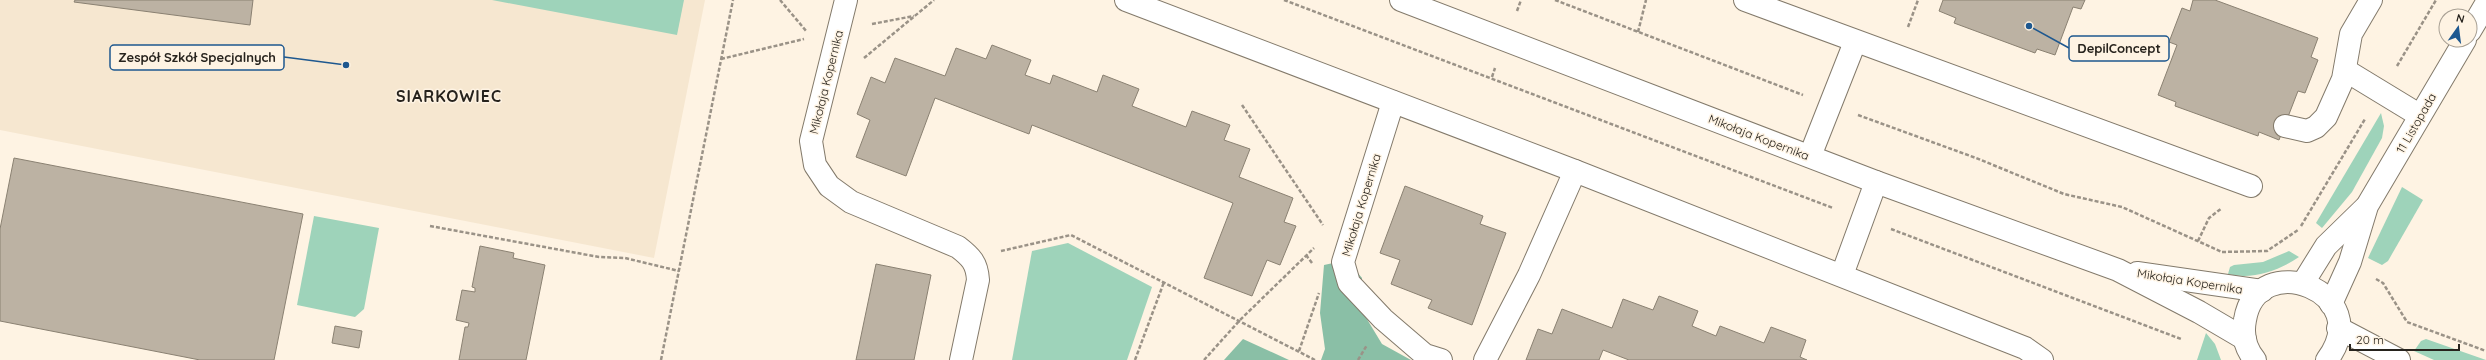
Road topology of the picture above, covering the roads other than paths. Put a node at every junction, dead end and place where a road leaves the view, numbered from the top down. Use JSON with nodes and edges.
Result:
{"nodes":[{"id":1,"x":846,"y":0,"type":"edge"},
{"id":2,"x":1401,"y":0,"type":"edge"},
{"id":3,"x":1745,"y":0,"type":"edge"},
{"id":4,"x":2371,"y":0,"type":"edge"},
{"id":5,"x":1135,"y":2,"type":"edge"},
{"id":6,"x":2486,"y":4,"type":"edge"},
{"id":7,"x":2478,"y":18,"type":"edge"},
{"id":8,"x":1855,"y":42,"type":"junction"},
{"id":9,"x":2460,"y":48,"type":"edge"},
{"id":10,"x":2345,"y":70,"type":"junction"},
{"id":11,"x":1393,"y":102,"type":"junction"},
{"id":12,"x":2419,"y":116,"type":"junction"},
{"id":13,"x":2284,"y":126,"type":"dead end"},
{"id":14,"x":1810,"y":156,"type":"junction"},
{"id":15,"x":1575,"y":171,"type":"junction"},
{"id":16,"x":1876,"y":182,"type":"junction"},
{"id":17,"x":2250,"y":186,"type":"road end"},
{"id":18,"x":2367,"y":206,"type":"junction"},
{"id":19,"x":2118,"y":270,"type":"junction"},
{"id":20,"x":1842,"y":275,"type":"junction"},
{"id":21,"x":2303,"y":283,"type":"junction"},
{"id":22,"x":2262,"y":291,"type":"junction"},
{"id":23,"x":2331,"y":304,"type":"junction"},
{"id":24,"x":2338,"y":328,"type":"junction"},
{"id":25,"x":2245,"y":339,"type":"junction"},
{"id":26,"x":961,"y":360,"type":"edge"},
{"id":27,"x":1441,"y":360,"type":"edge"},
{"id":28,"x":1485,"y":360,"type":"edge"},
{"id":29,"x":2042,"y":360,"type":"edge"},
{"id":30,"x":2254,"y":360,"type":"edge"},
{"id":31,"x":2327,"y":360,"type":"edge"},
{"id":32,"x":2399,"y":360,"type":"edge"}],
"edges":[{"from":1,"to":26,"type":"street","name":"Mikołaja Kopernika"},
{"from":2,"to":14,"type":"street","name":"Mikołaja Kopernika"},
{"from":3,"to":8,"type":"street"},
{"from":4,"to":10,"type":"street"},
{"from":5,"to":11,"type":"street"},
{"from":6,"to":7,"type":"street"},
{"from":8,"to":14,"type":"street"},
{"from":8,"to":17,"type":"street"},
{"from":9,"to":12,"type":"street","name":"11 Listopada"},
{"from":10,"to":12,"type":"street"},
{"from":10,"to":13,"type":"street"},
{"from":11,"to":15,"type":"street"},
{"from":11,"to":27,"type":"street","name":"Mikołaja Kopernika"},
{"from":12,"to":18,"type":"street","name":"11 Listopada"},
{"from":14,"to":16,"type":"street","name":"Mikołaja Kopernika"},
{"from":15,"to":20,"type":"street"},
{"from":15,"to":28,"type":"street"},
{"from":16,"to":19,"type":"street","name":"Mikołaja Kopernika"},
{"from":16,"to":20,"type":"street"},
{"from":18,"to":21,"type":"street","name":"11 Listopada"},
{"from":18,"to":23,"type":"street","name":"11 Listopada"},
{"from":19,"to":22,"type":"street","name":"Mikołaja Kopernika"},
{"from":19,"to":25,"type":"street","name":"Mikołaja Kopernika"},
{"from":20,"to":29,"type":"street"},
{"from":21,"to":22,"type":"street"},
{"from":21,"to":23,"type":"street"},
{"from":22,"to":25,"type":"street"},
{"from":23,"to":24,"type":"street"},
{"from":24,"to":31,"type":"street"},
{"from":24,"to":32,"type":"street"},
{"from":25,"to":30,"type":"street"}]}
